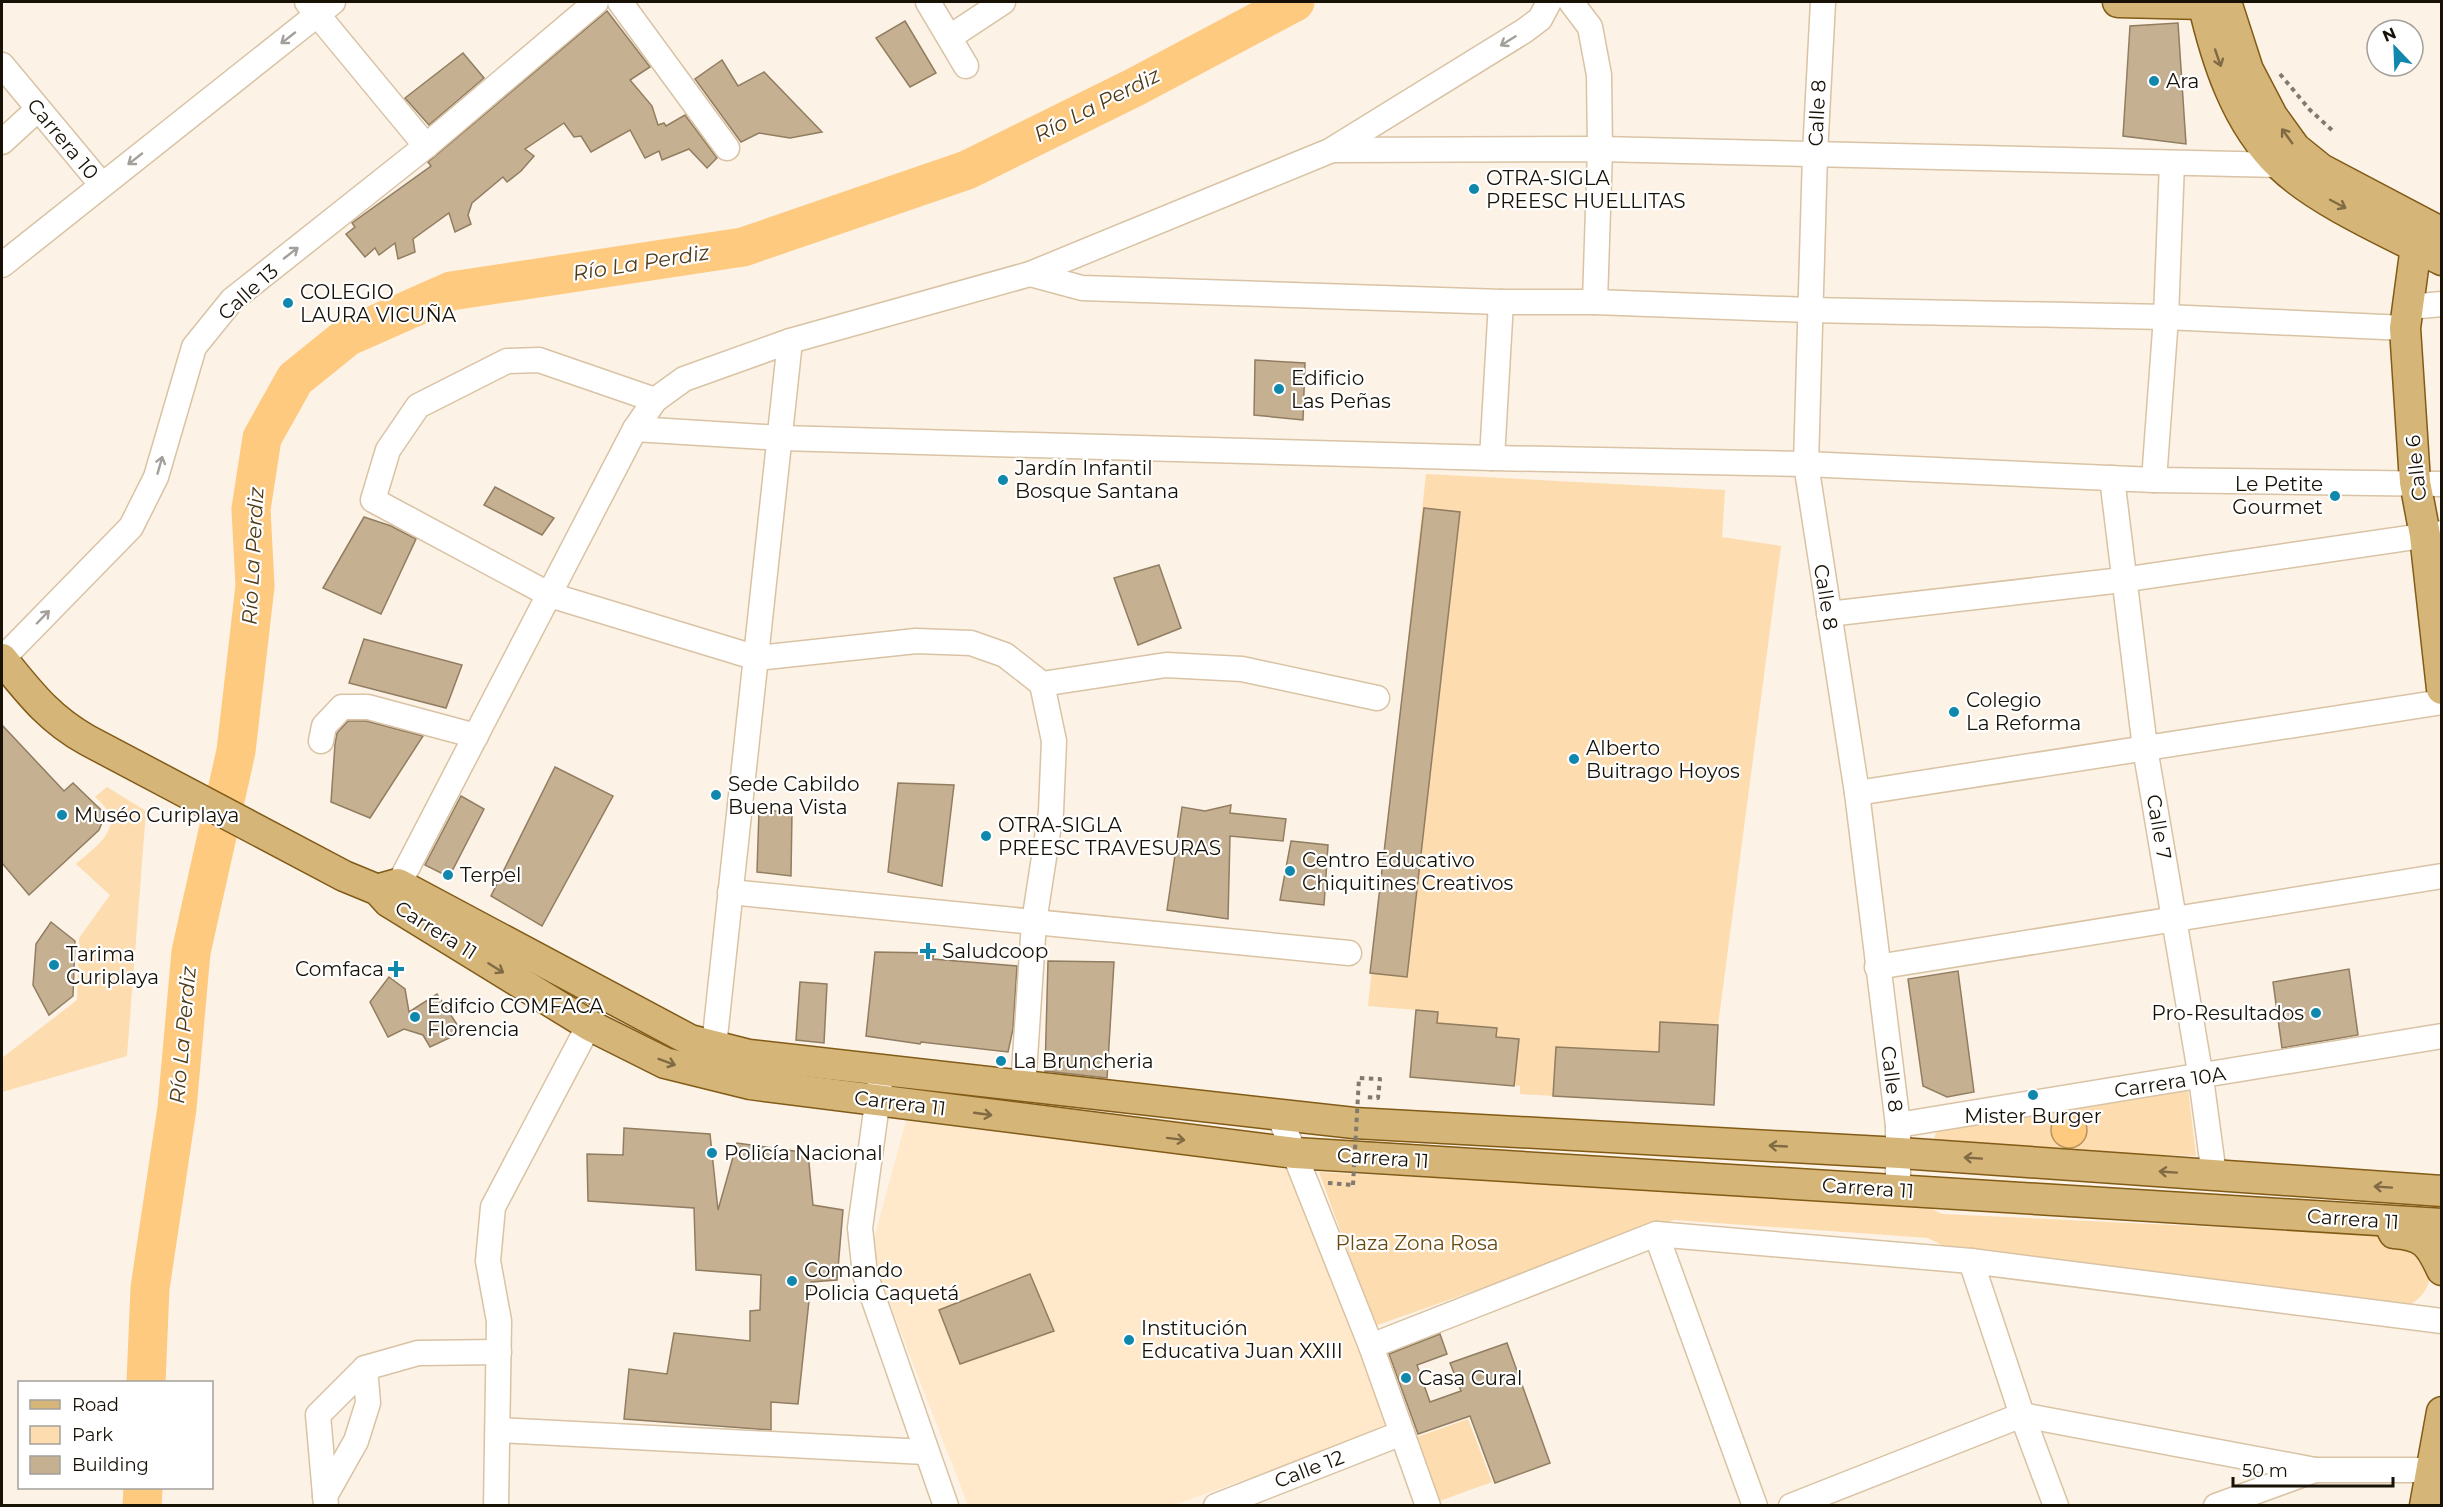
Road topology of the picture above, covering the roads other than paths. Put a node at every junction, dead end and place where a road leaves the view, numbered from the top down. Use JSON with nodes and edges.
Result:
{"nodes":[{"id":1,"x":596,"y":2,"type":"edge"},
{"id":2,"x":620,"y":2,"type":"edge"},
{"id":3,"x":928,"y":2,"type":"edge"},
{"id":4,"x":1003,"y":2,"type":"edge"},
{"id":5,"x":1549,"y":2,"type":"edge"},
{"id":6,"x":1571,"y":2,"type":"edge"},
{"id":7,"x":1823,"y":2,"type":"edge"},
{"id":8,"x":2118,"y":2,"type":"edge"},
{"id":9,"x":2211,"y":2,"type":"edge"},
{"id":10,"x":319,"y":6,"type":"edge"},
{"id":11,"x":950,"y":38,"type":"junction"},
{"id":12,"x":2,"y":65,"type":"edge"},
{"id":13,"x":966,"y":66,"type":"dead end"},
{"id":14,"x":38,"y":109,"type":"junction"},
{"id":15,"x":2,"y":142,"type":"edge"},
{"id":16,"x":426,"y":146,"type":"junction"},
{"id":17,"x":728,"y":148,"type":"dead end"},
{"id":18,"x":1332,"y":150,"type":"junction"},
{"id":19,"x":1600,"y":150,"type":"junction"},
{"id":20,"x":1815,"y":154,"type":"junction"},
{"id":21,"x":2172,"y":163,"type":"junction"},
{"id":22,"x":2279,"y":165,"type":"junction"},
{"id":23,"x":102,"y":185,"type":"junction"},
{"id":24,"x":2433,"y":246,"type":"edge"},
{"id":25,"x":2,"y":265,"type":"edge"},
{"id":26,"x":1030,"y":274,"type":"junction"},
{"id":27,"x":1501,"y":302,"type":"junction"},
{"id":28,"x":1594,"y":302,"type":"junction"},
{"id":29,"x":2442,"y":304,"type":"edge"},
{"id":30,"x":1809,"y":310,"type":"junction"},
{"id":31,"x":2166,"y":317,"type":"junction"},
{"id":32,"x":2407,"y":317,"type":"junction"},
{"id":33,"x":790,"y":341,"type":"junction"},
{"id":34,"x":655,"y":400,"type":"junction"},
{"id":35,"x":635,"y":429,"type":"junction"},
{"id":36,"x":781,"y":438,"type":"junction"},
{"id":37,"x":1492,"y":458,"type":"junction"},
{"id":38,"x":1806,"y":464,"type":"junction"},
{"id":39,"x":2112,"y":478,"type":"junction"},
{"id":40,"x":2154,"y":480,"type":"junction"},
{"id":41,"x":2428,"y":483,"type":"edge"},
{"id":42,"x":2433,"y":534,"type":"edge"},
{"id":43,"x":2122,"y":580,"type":"junction"},
{"id":44,"x":550,"y":595,"type":"junction"},
{"id":45,"x":1829,"y":614,"type":"junction"},
{"id":46,"x":757,"y":658,"type":"junction"},
{"id":47,"x":2,"y":659,"type":"edge"},
{"id":48,"x":1042,"y":684,"type":"junction"},
{"id":49,"x":2442,"y":689,"type":"edge"},
{"id":50,"x":1377,"y":698,"type":"dead end"},
{"id":51,"x":2442,"y":702,"type":"edge"},
{"id":52,"x":476,"y":736,"type":"junction"},
{"id":53,"x":321,"y":741,"type":"dead end"},
{"id":54,"x":2145,"y":748,"type":"junction"},
{"id":55,"x":1857,"y":793,"type":"junction"},
{"id":56,"x":2442,"y":876,"type":"edge"},
{"id":57,"x":388,"y":892,"type":"junction"},
{"id":58,"x":730,"y":892,"type":"junction"},
{"id":59,"x":2175,"y":919,"type":"junction"},
{"id":60,"x":1034,"y":922,"type":"junction"},
{"id":61,"x":1349,"y":953,"type":"dead end"},
{"id":62,"x":1877,"y":967,"type":"junction"},
{"id":63,"x":589,"y":1025,"type":"junction"},
{"id":64,"x":2442,"y":1036,"type":"edge"},
{"id":65,"x":714,"y":1046,"type":"junction"},
{"id":66,"x":2201,"y":1078,"type":"junction"},
{"id":67,"x":880,"y":1085,"type":"junction"},
{"id":68,"x":1023,"y":1088,"type":"junction"},
{"id":69,"x":1279,"y":1115,"type":"junction"},
{"id":70,"x":1899,"y":1139,"type":"junction"},
{"id":71,"x":1295,"y":1153,"type":"junction"},
{"id":72,"x":2214,"y":1175,"type":"junction"},
{"id":73,"x":1898,"y":1190,"type":"junction"},
{"id":74,"x":2442,"y":1191,"type":"edge"},
{"id":75,"x":2388,"y":1221,"type":"junction"},
{"id":76,"x":2442,"y":1224,"type":"edge"},
{"id":77,"x":1656,"y":1234,"type":"junction"},
{"id":78,"x":1971,"y":1261,"type":"junction"},
{"id":79,"x":2442,"y":1270,"type":"edge"},
{"id":80,"x":2442,"y":1321,"type":"edge"},
{"id":81,"x":1371,"y":1346,"type":"junction"},
{"id":82,"x":499,"y":1352,"type":"junction"},
{"id":83,"x":365,"y":1368,"type":"junction"},
{"id":84,"x":2442,"y":1412,"type":"edge"},
{"id":85,"x":2022,"y":1415,"type":"junction"},
{"id":86,"x":499,"y":1430,"type":"junction"},
{"id":87,"x":1402,"y":1433,"type":"junction"},
{"id":88,"x":925,"y":1452,"type":"junction"},
{"id":89,"x":2315,"y":1470,"type":"junction"},
{"id":90,"x":2432,"y":1470,"type":"junction"},
{"id":91,"x":325,"y":1501,"type":"edge"},
{"id":92,"x":496,"y":1506,"type":"edge"},
{"id":93,"x":946,"y":1506,"type":"edge"},
{"id":94,"x":1216,"y":1506,"type":"edge"},
{"id":95,"x":1428,"y":1506,"type":"edge"},
{"id":96,"x":1755,"y":1506,"type":"edge"},
{"id":97,"x":1791,"y":1506,"type":"edge"},
{"id":98,"x":2056,"y":1506,"type":"edge"},
{"id":99,"x":2216,"y":1506,"type":"edge"},
{"id":100,"x":2425,"y":1506,"type":"edge"}],
"edges":[{"from":1,"to":16,"type":"street","name":"Calle 13"},
{"from":2,"to":17,"type":"street"},
{"from":3,"to":11,"type":"street"},
{"from":4,"to":11,"type":"street"},
{"from":5,"to":18,"type":"street","one_way":true},
{"from":6,"to":19,"type":"street"},
{"from":7,"to":20,"type":"street","name":"Calle 8"},
{"from":8,"to":9,"type":"main road"},
{"from":9,"to":22,"type":"main road","one_way":true},
{"from":24,"to":9,"type":"main road","one_way":true},
{"from":10,"to":16,"type":"street"},
{"from":10,"to":23,"type":"street","one_way":true},
{"from":11,"to":13,"type":"street"},
{"from":12,"to":14,"type":"street","name":"Carrera 10"},
{"from":14,"to":15,"type":"street"},
{"from":14,"to":23,"type":"street","name":"Carrera 10"},
{"from":47,"to":16,"type":"street","name":"Calle 13","one_way":true},
{"from":18,"to":19,"type":"street"},
{"from":18,"to":26,"type":"street"},
{"from":19,"to":20,"type":"street"},
{"from":19,"to":28,"type":"street"},
{"from":20,"to":21,"type":"street"},
{"from":20,"to":30,"type":"street","name":"Calle 8"},
{"from":21,"to":22,"type":"street"},
{"from":21,"to":31,"type":"street"},
{"from":22,"to":24,"type":"main road","one_way":true},
{"from":23,"to":25,"type":"street"},
{"from":24,"to":32,"type":"main road","name":"Calle 6"},
{"from":26,"to":27,"type":"street"},
{"from":26,"to":33,"type":"street"},
{"from":27,"to":28,"type":"street"},
{"from":27,"to":37,"type":"street"},
{"from":28,"to":30,"type":"street"},
{"from":29,"to":32,"type":"street"},
{"from":30,"to":31,"type":"street"},
{"from":30,"to":38,"type":"street","name":"Calle 8"},
{"from":31,"to":32,"type":"street"},
{"from":31,"to":40,"type":"street"},
{"from":32,"to":41,"type":"main road","name":"Calle 6"},
{"from":33,"to":34,"type":"street"},
{"from":33,"to":36,"type":"street"},
{"from":34,"to":35,"type":"street"},
{"from":34,"to":44,"type":"street"},
{"from":35,"to":36,"type":"street"},
{"from":35,"to":44,"type":"street"},
{"from":36,"to":37,"type":"street"},
{"from":36,"to":46,"type":"street"},
{"from":37,"to":38,"type":"street"},
{"from":38,"to":39,"type":"street"},
{"from":38,"to":45,"type":"street","name":"Calle 8"},
{"from":39,"to":40,"type":"street"},
{"from":39,"to":43,"type":"street","name":"Calle 7"},
{"from":40,"to":41,"type":"street"},
{"from":41,"to":42,"type":"main road","name":"Calle 6"},
{"from":42,"to":43,"type":"street"},
{"from":42,"to":49,"type":"main road","name":"Calle 6"},
{"from":43,"to":45,"type":"street"},
{"from":43,"to":54,"type":"street","name":"Calle 7"},
{"from":44,"to":46,"type":"street"},
{"from":44,"to":52,"type":"street"},
{"from":45,"to":55,"type":"street","name":"Calle 8"},
{"from":46,"to":48,"type":"street"},
{"from":46,"to":58,"type":"street"},
{"from":47,"to":57,"type":"main road","name":"Carrera 11"},
{"from":48,"to":50,"type":"street"},
{"from":48,"to":60,"type":"street"},
{"from":51,"to":54,"type":"street"},
{"from":52,"to":53,"type":"street"},
{"from":52,"to":57,"type":"street"},
{"from":54,"to":55,"type":"street"},
{"from":54,"to":59,"type":"street","name":"Calle 7"},
{"from":55,"to":62,"type":"street","name":"Calle 8"},
{"from":56,"to":59,"type":"street"},
{"from":57,"to":63,"type":"main road","name":"Carrera 11","one_way":true},
{"from":57,"to":65,"type":"main road","name":"Carrera 11"},
{"from":58,"to":60,"type":"street"},
{"from":58,"to":65,"type":"street"},
{"from":59,"to":62,"type":"street"},
{"from":59,"to":66,"type":"street","name":"Calle 7"},
{"from":60,"to":61,"type":"street"},
{"from":60,"to":68,"type":"street"},
{"from":62,"to":70,"type":"street","name":"Calle 8"},
{"from":63,"to":67,"type":"main road","name":"Carrera 11","one_way":true},
{"from":63,"to":82,"type":"street"},
{"from":64,"to":66,"type":"street","name":"Carrera 10A"},
{"from":65,"to":67,"type":"main road","name":"Carrera 11"},
{"from":66,"to":70,"type":"street","name":"Carrera 10A"},
{"from":66,"to":72,"type":"street","name":"Calle 7"},
{"from":67,"to":68,"type":"main road","name":"Carrera 11"},
{"from":67,"to":71,"type":"main road","name":"Carrera 11","one_way":true},
{"from":67,"to":88,"type":"street"},
{"from":68,"to":69,"type":"main road","name":"Carrera 11"},
{"from":70,"to":69,"type":"main road","name":"Carrera 11","one_way":true},
{"from":69,"to":71,"type":"street"},
{"from":72,"to":70,"type":"main road","name":"Carrera 11","one_way":true},
{"from":70,"to":73,"type":"street","name":"Calle 8"},
{"from":71,"to":73,"type":"main road","name":"Carrera 11"},
{"from":71,"to":81,"type":"street"},
{"from":74,"to":72,"type":"main road","name":"Carrera 11","one_way":true},
{"from":73,"to":75,"type":"main road","name":"Carrera 11"},
{"from":75,"to":76,"type":"main road","name":"Carrera 11"},
{"from":75,"to":79,"type":"main road"},
{"from":77,"to":78,"type":"street"},
{"from":77,"to":81,"type":"street"},
{"from":77,"to":96,"type":"street"},
{"from":78,"to":80,"type":"street"},
{"from":78,"to":85,"type":"street"},
{"from":81,"to":87,"type":"street"},
{"from":82,"to":83,"type":"street"},
{"from":82,"to":86,"type":"street"},
{"from":83,"to":91,"type":"street"},
{"from":83,"to":91,"type":"street"},
{"from":84,"to":90,"type":"main road"},
{"from":85,"to":89,"type":"street"},
{"from":85,"to":97,"type":"street"},
{"from":85,"to":98,"type":"street"},
{"from":86,"to":88,"type":"street"},
{"from":86,"to":92,"type":"street"},
{"from":87,"to":94,"type":"street","name":"Calle 12"},
{"from":87,"to":95,"type":"street"},
{"from":88,"to":93,"type":"street"},
{"from":89,"to":90,"type":"street"},
{"from":89,"to":99,"type":"street"},
{"from":90,"to":100,"type":"main road"}]}
